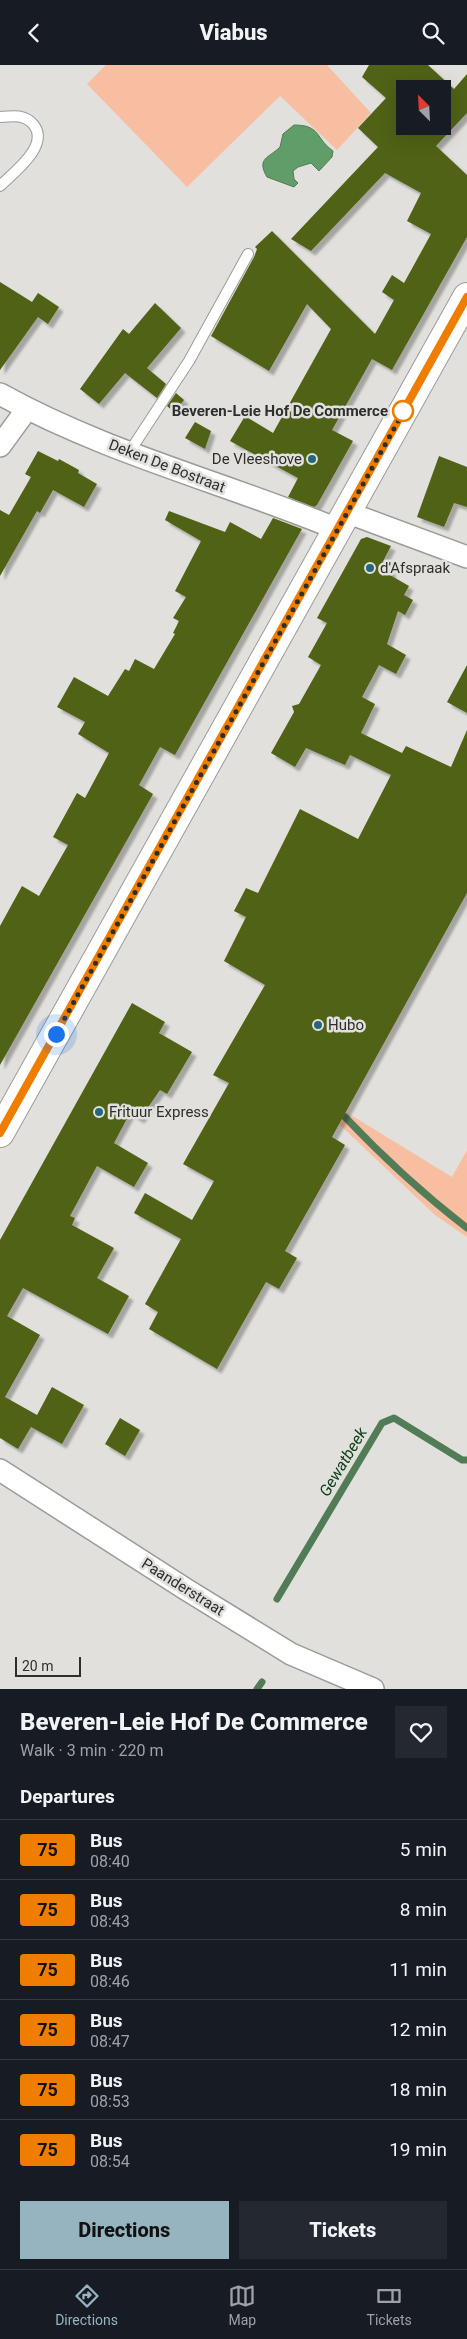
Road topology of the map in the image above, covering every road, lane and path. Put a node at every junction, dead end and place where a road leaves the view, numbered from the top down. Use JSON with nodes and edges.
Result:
{"nodes":[{"id":1,"x":0,"y":117,"type":"edge"},
{"id":2,"x":0,"y":186,"type":"edge"},
{"id":3,"x":248,"y":254,"type":"dead end"},
{"id":4,"x":467,"y":297,"type":"edge"},
{"id":5,"x":0,"y":393,"type":"edge"},
{"id":6,"x":27,"y":409,"type":"junction"},
{"id":7,"x":0,"y":446,"type":"edge"},
{"id":8,"x":130,"y":451,"type":"junction"},
{"id":9,"x":342,"y":521,"type":"junction"},
{"id":10,"x":467,"y":557,"type":"edge"},
{"id":11,"x":0,"y":1133,"type":"edge"},
{"id":12,"x":0,"y":1470,"type":"edge"},
{"id":13,"x":373,"y":1689,"type":"edge"}],
"edges":[{"from":1,"to":2,"type":"lane"},
{"from":3,"to":8,"type":"lane"},
{"from":4,"to":9,"type":"main road"},
{"from":5,"to":6,"type":"street","name":"Deken De Bostraat"},
{"from":6,"to":7,"type":"street"},
{"from":6,"to":8,"type":"street","name":"Deken De Bostraat"},
{"from":8,"to":9,"type":"street","name":"Deken De Bostraat"},
{"from":9,"to":10,"type":"street","name":"Deken De Bostraat"},
{"from":9,"to":11,"type":"main road"},
{"from":12,"to":13,"type":"street","name":"Paanderstraat"}]}
